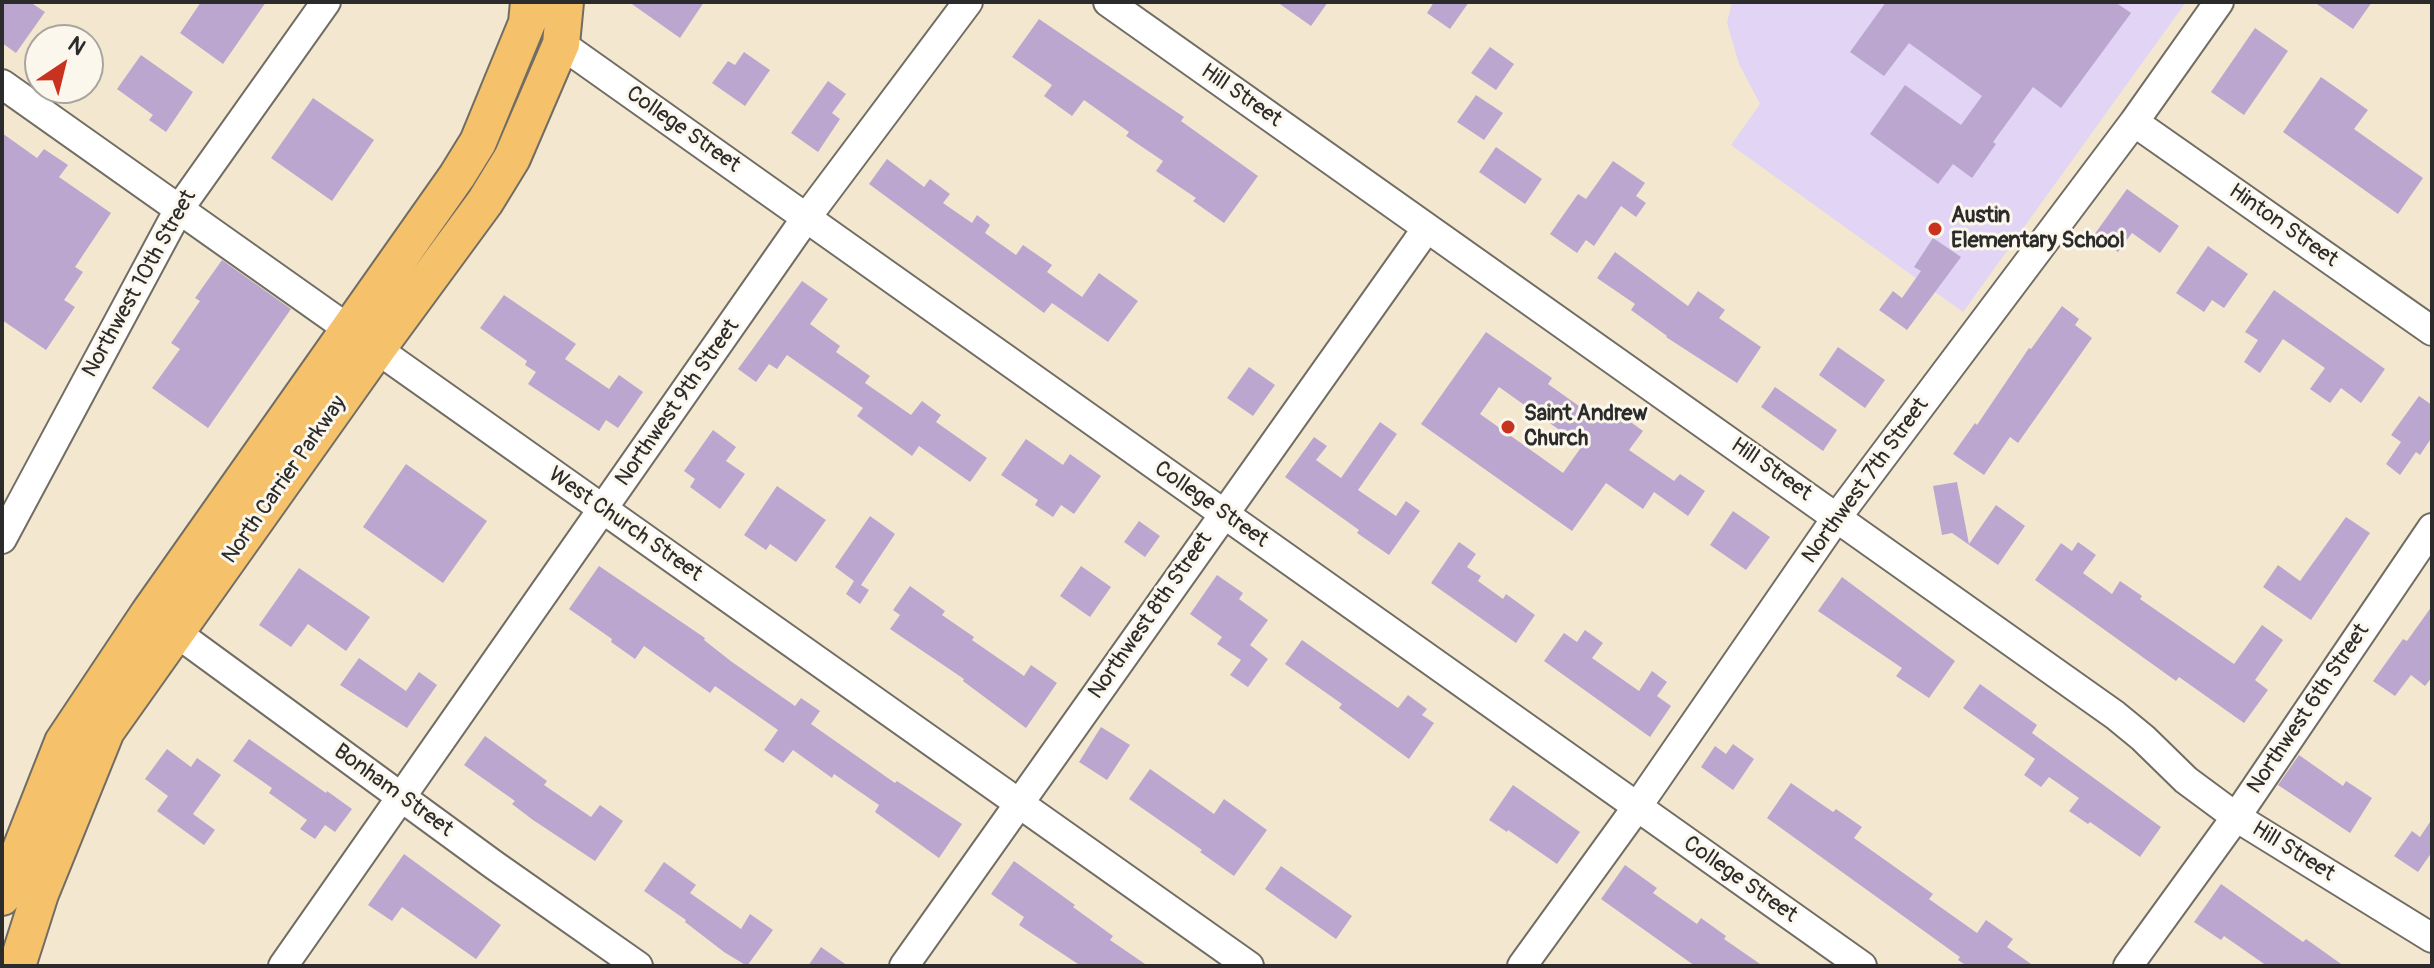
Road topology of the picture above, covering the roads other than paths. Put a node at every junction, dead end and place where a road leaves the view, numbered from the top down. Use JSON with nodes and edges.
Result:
{"nodes":[{"id":1,"x":326,"y":2,"type":"edge"},
{"id":2,"x":529,"y":2,"type":"edge"},
{"id":3,"x":565,"y":2,"type":"edge"},
{"id":4,"x":968,"y":2,"type":"edge"},
{"id":5,"x":1108,"y":2,"type":"edge"},
{"id":6,"x":2219,"y":2,"type":"edge"},
{"id":7,"x":561,"y":44,"type":"junction"},
{"id":8,"x":2,"y":84,"type":"edge"},
{"id":9,"x":2134,"y":122,"type":"junction"},
{"id":10,"x":179,"y":209,"type":"junction"},
{"id":11,"x":806,"y":218,"type":"junction"},
{"id":12,"x":1427,"y":228,"type":"junction"},
{"id":13,"x":2432,"y":331,"type":"edge"},
{"id":14,"x":362,"y":339,"type":"junction"},
{"id":15,"x":604,"y":509,"type":"junction"},
{"id":16,"x":1224,"y":514,"type":"junction"},
{"id":17,"x":1837,"y":517,"type":"junction"},
{"id":18,"x":2432,"y":528,"type":"edge"},
{"id":19,"x":2,"y":539,"type":"edge"},
{"id":20,"x":163,"y":624,"type":"junction"},
{"id":21,"x":402,"y":798,"type":"junction"},
{"id":22,"x":1018,"y":801,"type":"junction"},
{"id":23,"x":1637,"y":807,"type":"junction"},
{"id":24,"x":2236,"y":817,"type":"junction"},
{"id":25,"x":2,"y":897,"type":"edge"},
{"id":26,"x":2432,"y":938,"type":"edge"},
{"id":27,"x":17,"y":959,"type":"edge"},
{"id":28,"x":283,"y":966,"type":"edge"},
{"id":29,"x":638,"y":966,"type":"edge"},
{"id":30,"x":904,"y":966,"type":"edge"},
{"id":31,"x":1249,"y":966,"type":"edge"},
{"id":32,"x":1522,"y":966,"type":"edge"},
{"id":33,"x":1862,"y":966,"type":"edge"},
{"id":34,"x":2128,"y":966,"type":"edge"}],
"edges":[{"from":1,"to":10,"type":"street","name":"Northwest 10th Street"},
{"from":2,"to":14,"type":"main road","name":"North Carrier Parkway"},
{"from":3,"to":7,"type":"main road","name":"North Carrier Parkway"},
{"from":4,"to":11,"type":"street","name":"Northwest 9th Street"},
{"from":5,"to":12,"type":"street","name":"Hill Street"},
{"from":6,"to":9,"type":"street","name":"Northwest 7th Street"},
{"from":7,"to":11,"type":"street","name":"College Street"},
{"from":7,"to":14,"type":"main road","name":"North Carrier Parkway"},
{"from":8,"to":10,"type":"street","name":"West Church Street"},
{"from":9,"to":13,"type":"street","name":"Hinton Street"},
{"from":9,"to":17,"type":"street","name":"Northwest 7th Street"},
{"from":10,"to":14,"type":"street","name":"West Church Street"},
{"from":10,"to":19,"type":"street","name":"Northwest 10th Street"},
{"from":11,"to":15,"type":"street","name":"Northwest 9th Street"},
{"from":11,"to":16,"type":"street","name":"College Street"},
{"from":12,"to":16,"type":"street","name":"Northwest 8th Street"},
{"from":12,"to":17,"type":"street","name":"Hill Street"},
{"from":14,"to":15,"type":"street","name":"West Church Street"},
{"from":14,"to":20,"type":"main road","name":"North Carrier Parkway"},
{"from":15,"to":21,"type":"street","name":"Northwest 9th Street"},
{"from":15,"to":22,"type":"street","name":"West Church Street"},
{"from":16,"to":22,"type":"street","name":"Northwest 8th Street"},
{"from":16,"to":23,"type":"street","name":"College Street"},
{"from":17,"to":23,"type":"street","name":"Northwest 7th Street"},
{"from":17,"to":24,"type":"street","name":"Hill Street"},
{"from":18,"to":24,"type":"street","name":"Northwest 6th Street"},
{"from":20,"to":21,"type":"street","name":"Bonham Street"},
{"from":20,"to":25,"type":"main road","name":"North Carrier Parkway"},
{"from":20,"to":27,"type":"main road","name":"North Carrier Parkway"},
{"from":21,"to":28,"type":"street","name":"Northwest 9th Street"},
{"from":21,"to":29,"type":"street","name":"Bonham Street"},
{"from":22,"to":30,"type":"street","name":"Northwest 8th Street"},
{"from":22,"to":31,"type":"street","name":"West Church Street"},
{"from":23,"to":32,"type":"street","name":"Northwest 7th Street"},
{"from":23,"to":33,"type":"street","name":"College Street"},
{"from":24,"to":26,"type":"street","name":"Hill Street"},
{"from":24,"to":34,"type":"street","name":"Northwest 6th Street"}]}
